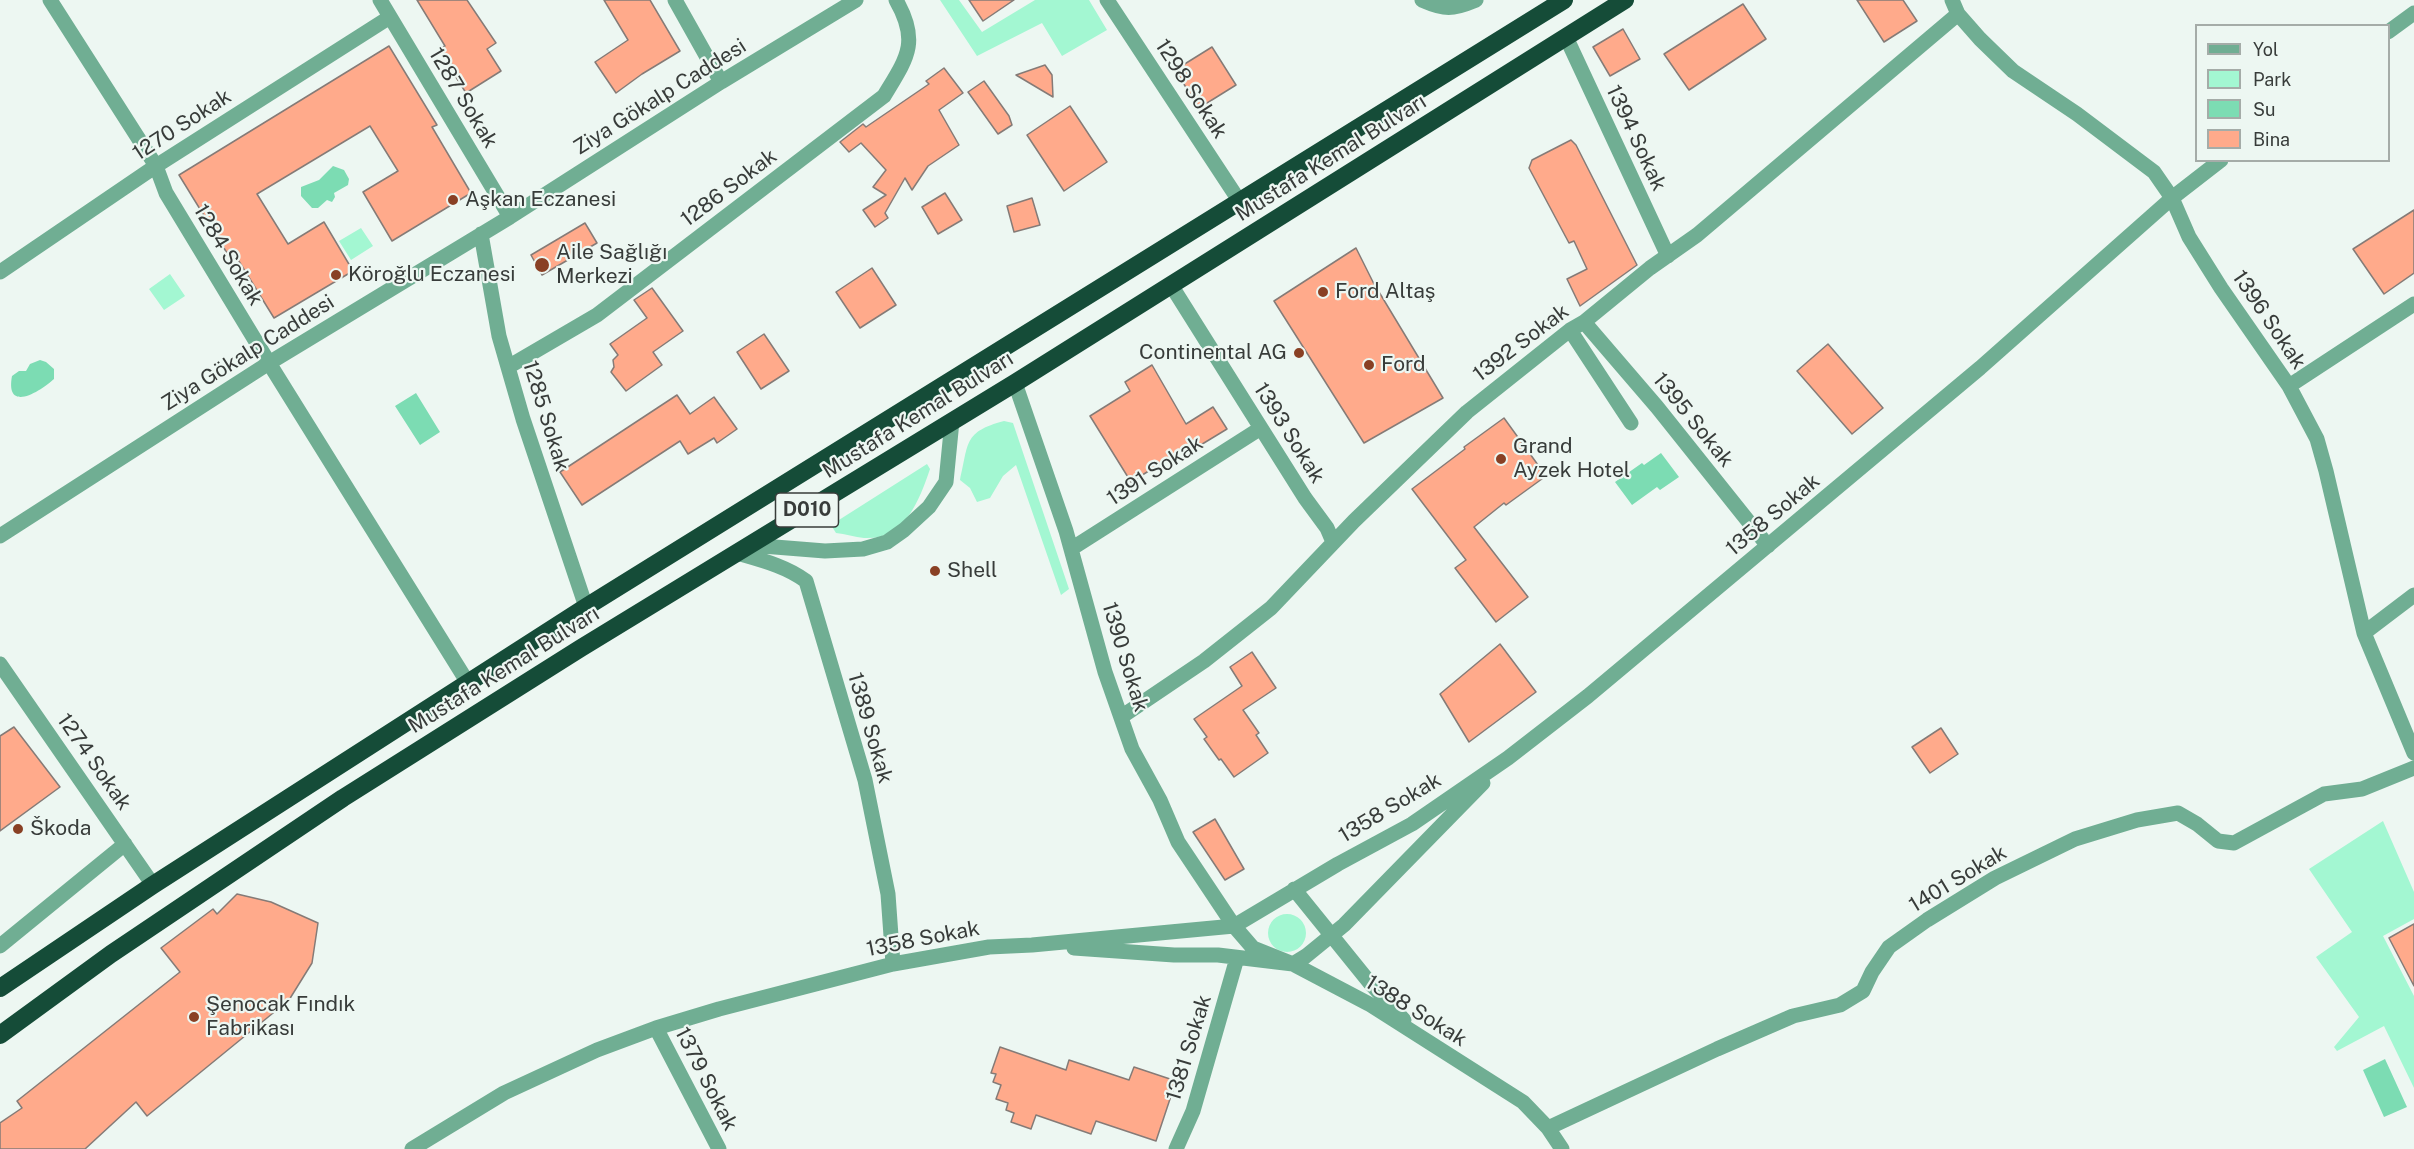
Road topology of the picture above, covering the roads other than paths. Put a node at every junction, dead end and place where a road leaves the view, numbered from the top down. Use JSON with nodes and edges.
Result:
{"nodes":[{"id":1,"x":50,"y":0,"type":"edge"},
{"id":2,"x":380,"y":0,"type":"edge"},
{"id":3,"x":675,"y":0,"type":"edge"},
{"id":4,"x":856,"y":0,"type":"edge"},
{"id":5,"x":896,"y":0,"type":"edge"},
{"id":6,"x":1107,"y":0,"type":"edge"},
{"id":7,"x":1422,"y":0,"type":"edge"},
{"id":8,"x":1476,"y":0,"type":"edge"},
{"id":9,"x":1564,"y":0,"type":"edge"},
{"id":10,"x":1626,"y":0,"type":"edge"},
{"id":11,"x":1543,"y":5,"type":"edge"},
{"id":12,"x":1955,"y":7,"type":"edge"},
{"id":13,"x":2414,"y":13,"type":"edge"},
{"id":14,"x":390,"y":17,"type":"junction"},
{"id":15,"x":2390,"y":31,"type":"edge"},
{"id":16,"x":1566,"y":37,"type":"junction"},
{"id":17,"x":721,"y":82,"type":"junction"},
{"id":18,"x":2218,"y":162,"type":"edge"},
{"id":19,"x":156,"y":166,"type":"junction"},
{"id":20,"x":2172,"y":198,"type":"junction"},
{"id":21,"x":1240,"y":202,"type":"junction"},
{"id":22,"x":510,"y":217,"type":"junction"},
{"id":23,"x":481,"y":234,"type":"junction"},
{"id":24,"x":1668,"y":256,"type":"junction"},
{"id":25,"x":0,"y":272,"type":"edge"},
{"id":26,"x":1171,"y":285,"type":"junction"},
{"id":27,"x":2414,"y":304,"type":"edge"},
{"id":28,"x":1584,"y":322,"type":"junction"},
{"id":29,"x":1570,"y":330,"type":"junction"},
{"id":30,"x":269,"y":363,"type":"junction"},
{"id":31,"x":508,"y":367,"type":"junction"},
{"id":32,"x":1015,"y":383,"type":"junction"},
{"id":33,"x":2289,"y":386,"type":"junction"},
{"id":34,"x":952,"y":421,"type":"junction"},
{"id":35,"x":1631,"y":423,"type":"dead end"},
{"id":36,"x":1261,"y":428,"type":"junction"},
{"id":37,"x":0,"y":536,"type":"edge"},
{"id":38,"x":1334,"y":542,"type":"junction"},
{"id":39,"x":1768,"y":546,"type":"junction"},
{"id":40,"x":743,"y":549,"type":"junction"},
{"id":41,"x":1071,"y":549,"type":"junction"},
{"id":42,"x":2414,"y":595,"type":"edge"},
{"id":43,"x":586,"y":607,"type":"junction"},
{"id":44,"x":2364,"y":633,"type":"junction"},
{"id":45,"x":0,"y":664,"type":"edge"},
{"id":46,"x":468,"y":683,"type":"junction"},
{"id":47,"x":1121,"y":717,"type":"junction"},
{"id":48,"x":2414,"y":753,"type":"edge"},
{"id":49,"x":1508,"y":758,"type":"junction"},
{"id":50,"x":2414,"y":768,"type":"edge"},
{"id":51,"x":125,"y":844,"type":"junction"},
{"id":52,"x":153,"y":885,"type":"junction"},
{"id":53,"x":1294,"y":889,"type":"junction"},
{"id":54,"x":1234,"y":926,"type":"junction"},
{"id":55,"x":1332,"y":935,"type":"junction"},
{"id":56,"x":1032,"y":945,"type":"junction"},
{"id":57,"x":0,"y":946,"type":"edge"},
{"id":58,"x":1237,"y":958,"type":"junction"},
{"id":59,"x":893,"y":964,"type":"junction"},
{"id":60,"x":1293,"y":964,"type":"junction"},
{"id":61,"x":0,"y":988,"type":"edge"},
{"id":62,"x":656,"y":1028,"type":"junction"},
{"id":63,"x":1417,"y":1033,"type":"junction"},
{"id":64,"x":0,"y":1035,"type":"edge"},
{"id":65,"x":1548,"y":1128,"type":"junction"},
{"id":66,"x":412,"y":1149,"type":"edge"},
{"id":67,"x":719,"y":1149,"type":"edge"},
{"id":68,"x":1176,"y":1149,"type":"edge"},
{"id":69,"x":1562,"y":1149,"type":"edge"}],
"edges":[{"from":1,"to":19,"type":"street","name":"1284 Sokak"},
{"from":2,"to":14,"type":"street","name":"1287 Sokak"},
{"from":3,"to":17,"type":"street"},
{"from":4,"to":17,"type":"street","name":"Ziya Gökalp Caddesi"},
{"from":5,"to":31,"type":"street","name":"1286 Sokak"},
{"from":6,"to":21,"type":"street","name":"1298 Sokak"},
{"from":7,"to":8,"type":"street"},
{"from":9,"to":11,"type":"highway","name":"Mustafa Kemal Bulvarı","number":"D010"},
{"from":10,"to":16,"type":"highway","name":"Mustafa Kemal Bulvarı","number":"D010"},
{"from":11,"to":21,"type":"highway","name":"Mustafa Kemal Bulvarı","number":"D010"},
{"from":12,"to":20,"type":"street","name":"1396 Sokak"},
{"from":12,"to":24,"type":"street","name":"1392 Sokak"},
{"from":13,"to":15,"type":"street"},
{"from":14,"to":19,"type":"street","name":"1270 Sokak"},
{"from":14,"to":22,"type":"street","name":"1287 Sokak"},
{"from":16,"to":24,"type":"street","name":"1394 Sokak"},
{"from":16,"to":26,"type":"highway","name":"Mustafa Kemal Bulvarı","number":"D010"},
{"from":17,"to":22,"type":"street","name":"Ziya Gökalp Caddesi"},
{"from":18,"to":20,"type":"street","name":"1358 Sokak"},
{"from":19,"to":25,"type":"street","name":"1270 Sokak"},
{"from":19,"to":30,"type":"street","name":"1284 Sokak"},
{"from":20,"to":33,"type":"street","name":"1396 Sokak"},
{"from":20,"to":39,"type":"street","name":"1358 Sokak"},
{"from":21,"to":43,"type":"highway","name":"Mustafa Kemal Bulvarı","number":"D010"},
{"from":22,"to":23,"type":"street","name":"Ziya Gökalp Caddesi"},
{"from":23,"to":30,"type":"street","name":"Ziya Gökalp Caddesi"},
{"from":23,"to":31,"type":"street","name":"1285 Sokak"},
{"from":24,"to":28,"type":"street","name":"1392 Sokak"},
{"from":26,"to":32,"type":"highway","name":"Mustafa Kemal Bulvarı","number":"D010"},
{"from":26,"to":36,"type":"street","name":"1393 Sokak"},
{"from":27,"to":33,"type":"street"},
{"from":28,"to":29,"type":"street","name":"1392 Sokak"},
{"from":28,"to":39,"type":"street","name":"1395 Sokak"},
{"from":29,"to":35,"type":"street"},
{"from":29,"to":38,"type":"street","name":"1392 Sokak"},
{"from":30,"to":37,"type":"street","name":"Ziya Gökalp Caddesi"},
{"from":30,"to":46,"type":"street","name":"1284 Sokak"},
{"from":31,"to":43,"type":"street","name":"1285 Sokak"},
{"from":32,"to":34,"type":"highway","name":"Mustafa Kemal Bulvarı","number":"D010"},
{"from":32,"to":41,"type":"street","name":"1390 Sokak"},
{"from":33,"to":44,"type":"street","name":"1396 Sokak"},
{"from":34,"to":40,"type":"highway","name":"Mustafa Kemal Bulvarı","number":"D010"},
{"from":34,"to":40,"type":"street"},
{"from":36,"to":38,"type":"street","name":"1393 Sokak"},
{"from":36,"to":41,"type":"street","name":"1391 Sokak"},
{"from":38,"to":47,"type":"street","name":"1392 Sokak"},
{"from":39,"to":49,"type":"street","name":"1358 Sokak"},
{"from":40,"to":59,"type":"street","name":"1389 Sokak"},
{"from":40,"to":64,"type":"highway","name":"Mustafa Kemal Bulvarı","number":"D010"},
{"from":41,"to":47,"type":"street","name":"1390 Sokak"},
{"from":42,"to":44,"type":"street"},
{"from":43,"to":46,"type":"highway","name":"Mustafa Kemal Bulvarı","number":"D010"},
{"from":44,"to":48,"type":"street","name":"1396 Sokak"},
{"from":45,"to":51,"type":"street","name":"1274 Sokak"},
{"from":46,"to":52,"type":"highway","name":"Mustafa Kemal Bulvarı","number":"D010"},
{"from":47,"to":54,"type":"street","name":"1390 Sokak"},
{"from":49,"to":53,"type":"street","name":"1358 Sokak"},
{"from":49,"to":55,"type":"street"},
{"from":50,"to":65,"type":"street","name":"1401 Sokak"},
{"from":51,"to":52,"type":"street","name":"1274 Sokak"},
{"from":51,"to":57,"type":"street"},
{"from":52,"to":61,"type":"highway","name":"Mustafa Kemal Bulvarı","number":"D010"},
{"from":53,"to":54,"type":"street","name":"1358 Sokak"},
{"from":53,"to":55,"type":"street"},
{"from":54,"to":56,"type":"street","name":"1358 Sokak"},
{"from":54,"to":60,"type":"street","name":"1388 Sokak"},
{"from":55,"to":60,"type":"street"},
{"from":55,"to":63,"type":"street"},
{"from":56,"to":58,"type":"street"},
{"from":56,"to":59,"type":"street","name":"1358 Sokak"},
{"from":58,"to":60,"type":"street"},
{"from":58,"to":68,"type":"street","name":"1381 Sokak"},
{"from":59,"to":62,"type":"street","name":"1358 Sokak"},
{"from":60,"to":63,"type":"street","name":"1388 Sokak"},
{"from":62,"to":66,"type":"street","name":"1358 Sokak"},
{"from":62,"to":67,"type":"street","name":"1379 Sokak"},
{"from":63,"to":65,"type":"street","name":"1388 Sokak"},
{"from":65,"to":69,"type":"street","name":"1388 Sokak"}]}
